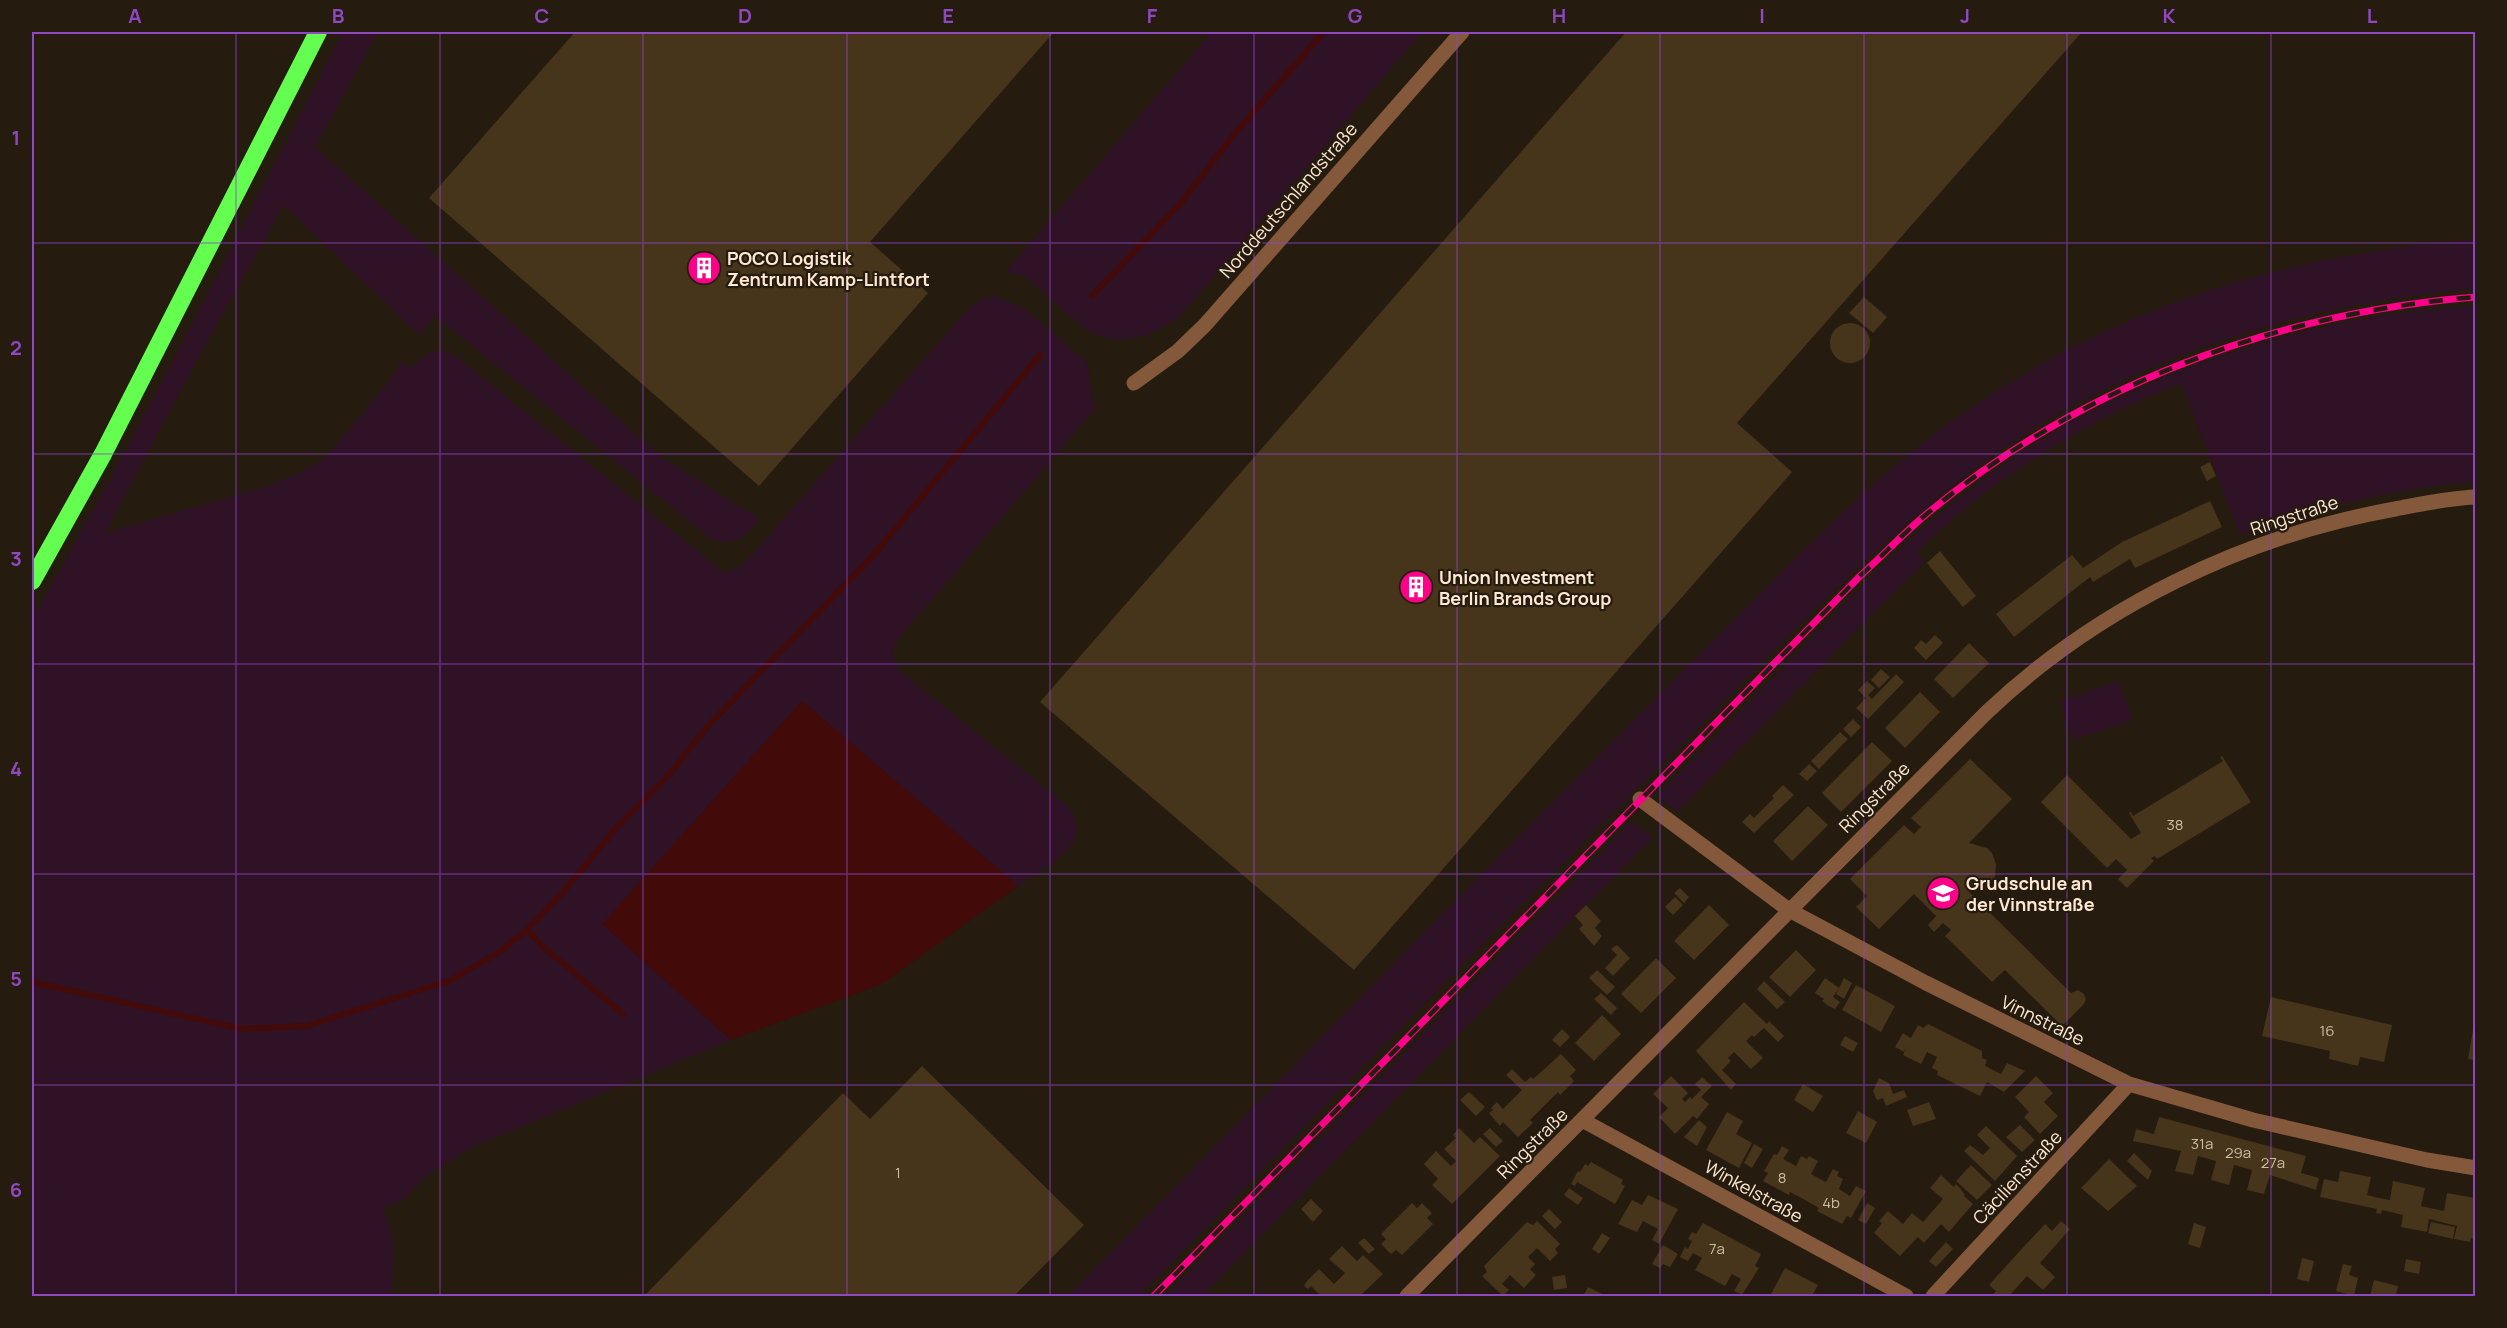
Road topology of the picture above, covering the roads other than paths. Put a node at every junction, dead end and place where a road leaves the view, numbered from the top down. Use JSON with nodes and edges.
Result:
{"nodes":[{"id":1,"x":318,"y":32,"type":"edge"},
{"id":2,"x":1462,"y":32,"type":"edge"},
{"id":3,"x":1134,"y":383,"type":"dead end"},
{"id":4,"x":2475,"y":497,"type":"edge"},
{"id":5,"x":32,"y":580,"type":"edge"},
{"id":6,"x":1640,"y":800,"type":"dead end"},
{"id":7,"x":1789,"y":910,"type":"junction"},
{"id":8,"x":2129,"y":1084,"type":"junction"},
{"id":9,"x":1582,"y":1120,"type":"junction"},
{"id":10,"x":2475,"y":1168,"type":"edge"},
{"id":11,"x":1407,"y":1296,"type":"edge"},
{"id":12,"x":1906,"y":1296,"type":"edge"},
{"id":13,"x":1933,"y":1296,"type":"edge"}],
"edges":[{"from":1,"to":5,"type":"highway"},
{"from":2,"to":3,"type":"street","name":"Norddeutschlandstraße"},
{"from":4,"to":7,"type":"street","name":"Ringstraße"},
{"from":6,"to":7,"type":"street","name":"Vinnstraße"},
{"from":7,"to":8,"type":"street","name":"Vinnstraße"},
{"from":7,"to":9,"type":"street","name":"Ringstraße"},
{"from":8,"to":10,"type":"street","name":"Vinnstraße"},
{"from":8,"to":13,"type":"street","name":"Cäcilienstraße"},
{"from":9,"to":11,"type":"street","name":"Ringstraße"},
{"from":9,"to":12,"type":"street","name":"Winkelstraße"}]}
